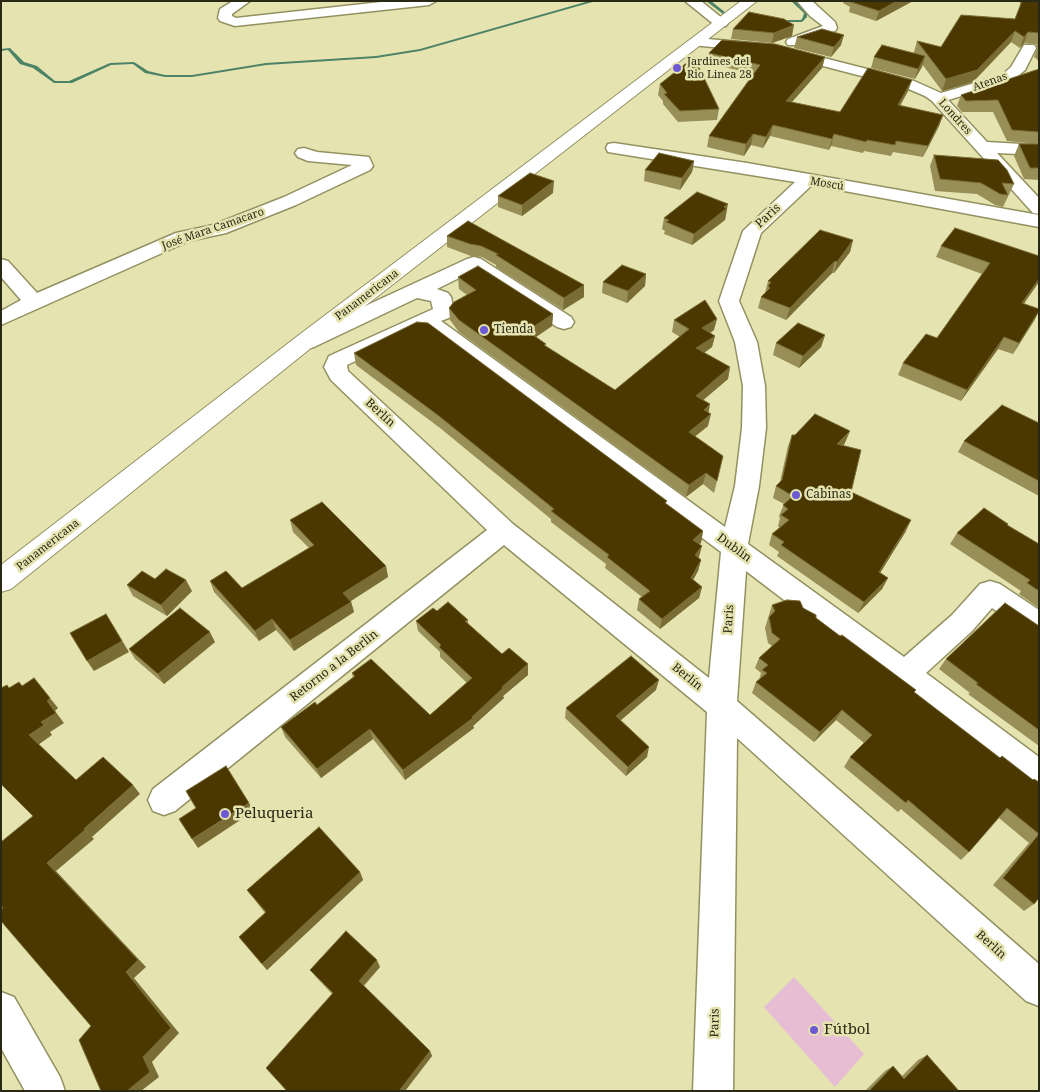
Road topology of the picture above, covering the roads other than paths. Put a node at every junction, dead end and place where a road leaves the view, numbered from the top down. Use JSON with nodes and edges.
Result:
{"nodes":[{"id":1,"x":243,"y":1,"type":"edge"},
{"id":2,"x":429,"y":1,"type":"edge"},
{"id":3,"x":692,"y":1,"type":"edge"},
{"id":4,"x":750,"y":1,"type":"edge"},
{"id":5,"x":804,"y":1,"type":"edge"},
{"id":6,"x":721,"y":23,"type":"junction"},
{"id":7,"x":697,"y":42,"type":"junction"},
{"id":8,"x":1029,"y":48,"type":"dead end"},
{"id":9,"x":773,"y":49,"type":"junction"},
{"id":10,"x":938,"y":98,"type":"junction"},
{"id":11,"x":982,"y":147,"type":"junction"},
{"id":12,"x":614,"y":148,"type":"dead end"},
{"id":13,"x":1039,"y":150,"type":"edge"},
{"id":14,"x":304,"y":153,"type":"dead end"},
{"id":15,"x":807,"y":180,"type":"junction"},
{"id":16,"x":1039,"y":209,"type":"edge"},
{"id":17,"x":1039,"y":221,"type":"edge"},
{"id":18,"x":1,"y":266,"type":"edge"},
{"id":19,"x":414,"y":292,"type":"junction"},
{"id":20,"x":34,"y":302,"type":"junction"},
{"id":21,"x":1,"y":319,"type":"edge"},
{"id":22,"x":427,"y":321,"type":"junction"},
{"id":23,"x":564,"y":322,"type":"dead end"},
{"id":24,"x":303,"y":343,"type":"junction"},
{"id":25,"x":504,"y":531,"type":"junction"},
{"id":26,"x":734,"y":548,"type":"junction"},
{"id":27,"x":1,"y":581,"type":"edge"},
{"id":28,"x":1039,"y":624,"type":"edge"},
{"id":29,"x":905,"y":674,"type":"junction"},
{"id":30,"x":722,"y":706,"type":"junction"},
{"id":31,"x":1039,"y":776,"type":"edge"},
{"id":32,"x":164,"y":800,"type":"dead end"},
{"id":33,"x":1039,"y":988,"type":"edge"},
{"id":34,"x":1,"y":1010,"type":"edge"},
{"id":35,"x":46,"y":1091,"type":"edge"},
{"id":36,"x":713,"y":1091,"type":"edge"}],
"edges":[{"from":1,"to":2,"type":"street"},
{"from":3,"to":6,"type":"street"},
{"from":4,"to":6,"type":"main road","name":"Panamericana"},
{"from":5,"to":9,"type":"street"},
{"from":6,"to":7,"type":"main road","name":"Panamericana"},
{"from":7,"to":9,"type":"street","name":"Londres"},
{"from":7,"to":24,"type":"main road","name":"Panamericana"},
{"from":8,"to":10,"type":"street","name":"Atenas"},
{"from":9,"to":10,"type":"street","name":"Londres"},
{"from":10,"to":11,"type":"street","name":"Londres"},
{"from":11,"to":13,"type":"street"},
{"from":11,"to":16,"type":"street","name":"Londres"},
{"from":12,"to":15,"type":"street","name":"Moscú"},
{"from":14,"to":20,"type":"street","name":"José Mara Camacaro"},
{"from":15,"to":17,"type":"street","name":"Moscú"},
{"from":15,"to":26,"type":"street","name":"Paris"},
{"from":18,"to":20,"type":"street"},
{"from":19,"to":22,"type":"street"},
{"from":19,"to":23,"type":"street"},
{"from":19,"to":24,"type":"street"},
{"from":20,"to":21,"type":"street","name":"José Mara Camacaro"},
{"from":22,"to":25,"type":"street","name":"Berlín"},
{"from":22,"to":26,"type":"street","name":"Dublin"},
{"from":24,"to":27,"type":"main road","name":"Panamericana"},
{"from":25,"to":30,"type":"street","name":"Berlín"},
{"from":25,"to":32,"type":"street","name":"Retorno a la Berlin"},
{"from":26,"to":29,"type":"street","name":"Dublin"},
{"from":26,"to":30,"type":"street","name":"Paris"},
{"from":28,"to":29,"type":"street"},
{"from":29,"to":31,"type":"street","name":"Dublin"},
{"from":30,"to":33,"type":"street","name":"Berlín"},
{"from":30,"to":36,"type":"street","name":"Paris"},
{"from":34,"to":35,"type":"street"}]}
